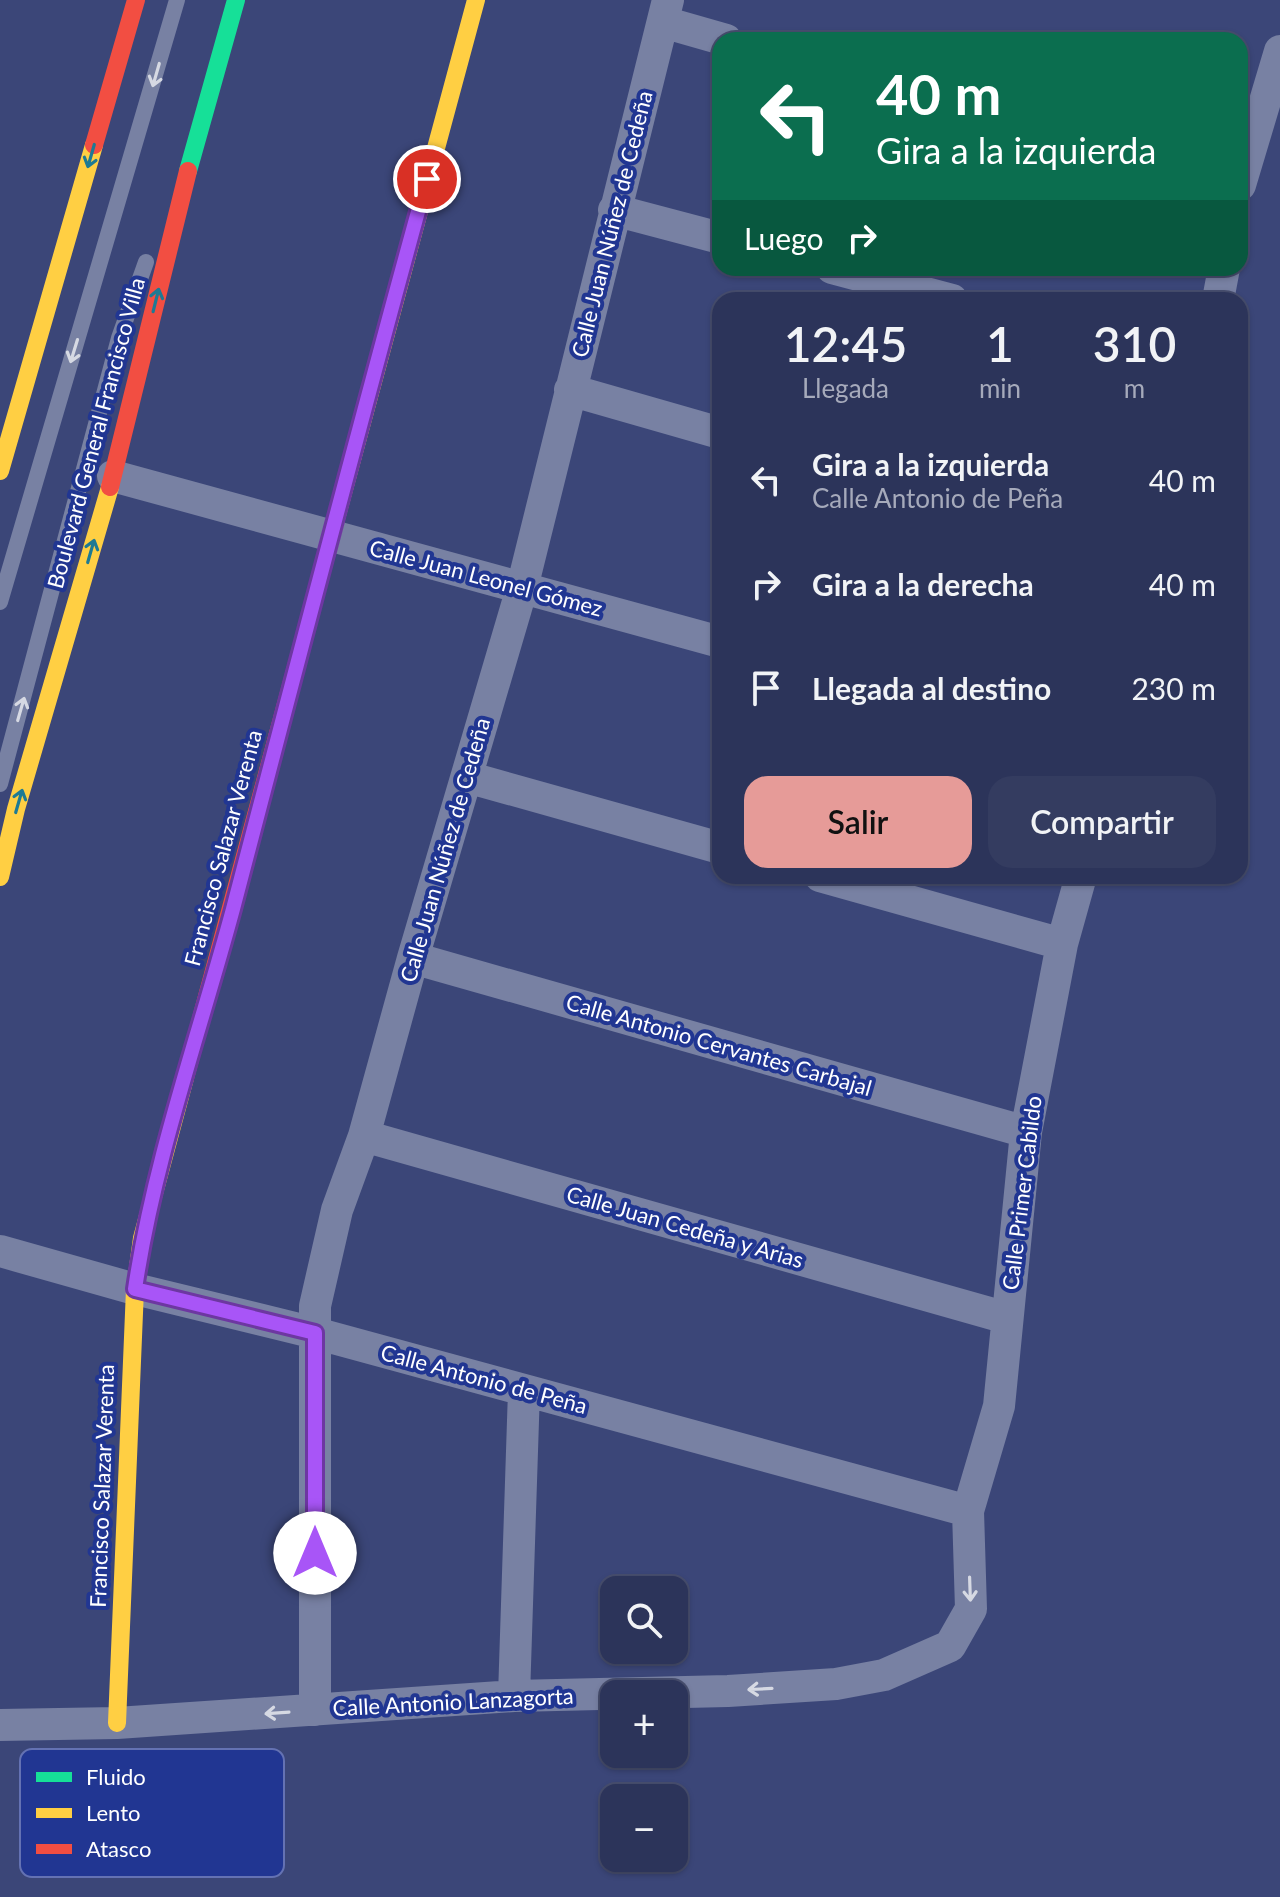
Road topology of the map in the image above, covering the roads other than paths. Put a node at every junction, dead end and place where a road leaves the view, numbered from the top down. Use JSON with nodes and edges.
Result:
{"nodes":[{"id":1,"x":136,"y":0,"type":"edge"},
{"id":2,"x":177,"y":0,"type":"edge"},
{"id":3,"x":221,"y":0,"type":"edge"},
{"id":4,"x":236,"y":0,"type":"edge"},
{"id":5,"x":476,"y":0,"type":"edge"},
{"id":6,"x":666,"y":11,"type":"edge"},
{"id":7,"x":712,"y":33,"type":"edge"},
{"id":8,"x":1280,"y":51,"type":"edge"},
{"id":9,"x":213,"y":80,"type":"junction"},
{"id":10,"x":1248,"y":157,"type":"edge"},
{"id":11,"x":180,"y":201,"type":"junction"},
{"id":12,"x":614,"y":210,"type":"junction"},
{"id":13,"x":712,"y":236,"type":"edge"},
{"id":14,"x":862,"y":276,"type":"edge"},
{"id":15,"x":922,"y":292,"type":"edge"},
{"id":16,"x":570,"y":390,"type":"junction"},
{"id":17,"x":712,"y":431,"type":"edge"},
{"id":18,"x":0,"y":471,"type":"edge"},
{"id":19,"x":113,"y":476,"type":"junction"},
{"id":20,"x":331,"y":536,"type":"junction"},
{"id":21,"x":522,"y":588,"type":"junction"},
{"id":22,"x":0,"y":602,"type":"edge"},
{"id":23,"x":712,"y":640,"type":"edge"},
{"id":24,"x":467,"y":777,"type":"junction"},
{"id":25,"x":0,"y":784,"type":"edge"},
{"id":26,"x":712,"y":846,"type":"edge"},
{"id":27,"x":0,"y":877,"type":"edge"},
{"id":28,"x":848,"y":884,"type":"edge"},
{"id":29,"x":1079,"y":884,"type":"edge"},
{"id":30,"x":1062,"y":944,"type":"junction"},
{"id":31,"x":413,"y":958,"type":"junction"},
{"id":32,"x":1026,"y":1132,"type":"junction"},
{"id":33,"x":364,"y":1136,"type":"junction"},
{"id":34,"x":0,"y":1251,"type":"edge"},
{"id":35,"x":135,"y":1289,"type":"junction"},
{"id":36,"x":1007,"y":1318,"type":"junction"},
{"id":37,"x":315,"y":1333,"type":"junction"},
{"id":38,"x":524,"y":1390,"type":"junction"},
{"id":39,"x":968,"y":1511,"type":"junction"},
{"id":40,"x":514,"y":1696,"type":"junction"},
{"id":41,"x":315,"y":1710,"type":"junction"},
{"id":42,"x":117,"y":1723,"type":"junction"},
{"id":43,"x":0,"y":1725,"type":"edge"}],
"edges":[{"from":1,"to":18,"type":"street","one_way":true},
{"from":2,"to":22,"type":"lane","one_way":true},
{"from":3,"to":9,"type":"street"},
{"from":4,"to":9,"type":"street","name":"Boulevard General Francisco Villa"},
{"from":5,"to":20,"type":"street","name":"Francisco Salazar Verenta"},
{"from":6,"to":7,"type":"street"},
{"from":6,"to":12,"type":"street","name":"Calle Juan Núñez de Cedeña"},
{"from":8,"to":10,"type":"street"},
{"from":9,"to":11,"type":"street","name":"Boulevard General Francisco Villa"},
{"from":19,"to":11,"type":"street","name":"Boulevard General Francisco Villa","one_way":true},
{"from":25,"to":11,"type":"lane","one_way":true},
{"from":12,"to":13,"type":"street"},
{"from":12,"to":16,"type":"street","name":"Calle Juan Núñez de Cedeña"},
{"from":14,"to":15,"type":"street"},
{"from":16,"to":17,"type":"street"},
{"from":16,"to":21,"type":"street","name":"Calle Juan Núñez de Cedeña"},
{"from":19,"to":20,"type":"street","name":"Calle Juan Leonel Gómez"},
{"from":27,"to":19,"type":"street","name":"Boulevard General Francisco Villa","one_way":true},
{"from":20,"to":21,"type":"street","name":"Calle Juan Leonel Gómez"},
{"from":20,"to":35,"type":"street","name":"Francisco Salazar Verenta"},
{"from":21,"to":23,"type":"street","name":"Calle Juan Leonel Gómez"},
{"from":21,"to":24,"type":"street","name":"Calle Juan Núñez de Cedeña"},
{"from":24,"to":26,"type":"street"},
{"from":24,"to":31,"type":"street","name":"Calle Juan Núñez de Cedeña"},
{"from":28,"to":30,"type":"street"},
{"from":29,"to":30,"type":"street","name":"Calle Primer Cabildo"},
{"from":30,"to":32,"type":"street","name":"Calle Primer Cabildo"},
{"from":31,"to":32,"type":"street","name":"Calle Antonio Cervantes Carbajal"},
{"from":31,"to":33,"type":"street","name":"Calle Juan Núñez de Cedeña"},
{"from":32,"to":36,"type":"street","name":"Calle Primer Cabildo"},
{"from":33,"to":36,"type":"street","name":"Calle Juan Cedeña y Arias"},
{"from":33,"to":37,"type":"street","name":"Calle Juan Núñez de Cedeña"},
{"from":34,"to":35,"type":"street","name":"Calle Antonio de Peña"},
{"from":35,"to":37,"type":"street","name":"Calle Antonio de Peña"},
{"from":35,"to":42,"type":"street","name":"Francisco Salazar Verenta"},
{"from":36,"to":39,"type":"street","name":"Calle Primer Cabildo"},
{"from":37,"to":38,"type":"street","name":"Calle Antonio de Peña"},
{"from":37,"to":41,"type":"street","name":"Calle Juan Núñez de Cedeña"},
{"from":38,"to":39,"type":"street","name":"Calle Antonio de Peña"},
{"from":38,"to":40,"type":"street"},
{"from":39,"to":40,"type":"street","name":"Calle Antonio Lanzagorta","one_way":true},
{"from":40,"to":41,"type":"street","name":"Calle Antonio Lanzagorta"},
{"from":41,"to":42,"type":"street","name":"Calle Antonio Lanzagorta","one_way":true},
{"from":42,"to":43,"type":"street","name":"Calle Antonio Lanzagorta"}]}
